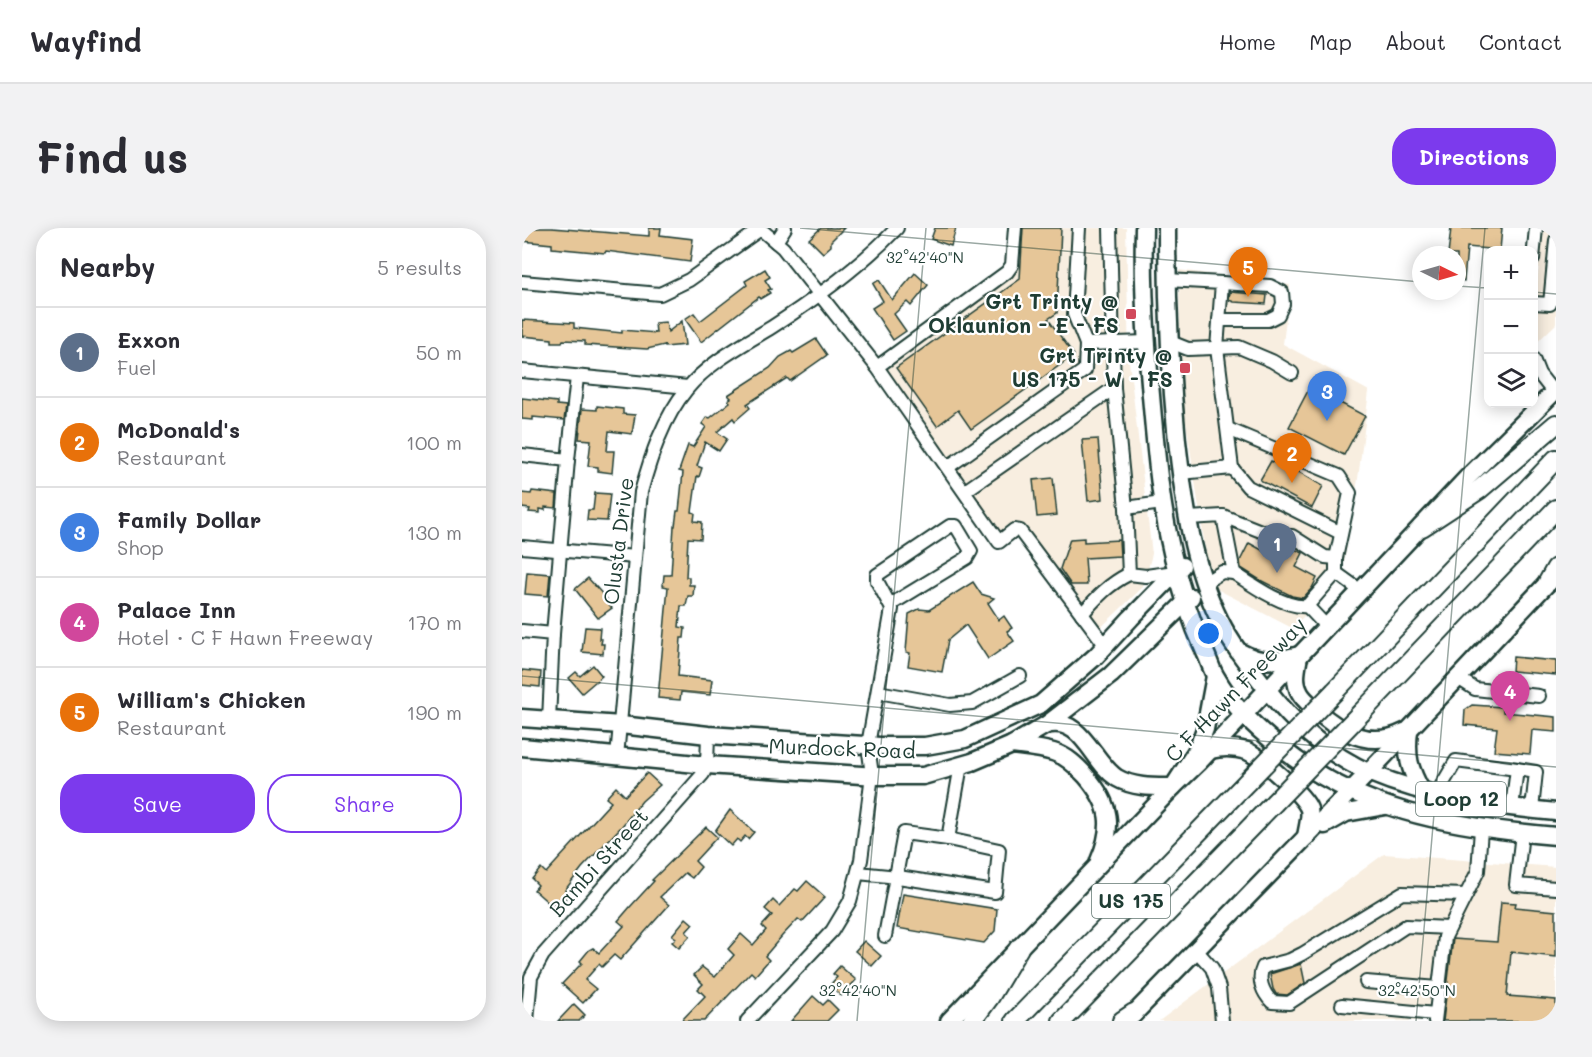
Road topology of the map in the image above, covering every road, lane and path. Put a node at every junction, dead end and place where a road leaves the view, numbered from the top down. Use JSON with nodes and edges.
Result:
{"nodes":[{"id":1,"x":786,"y":228,"type":"edge"},
{"id":2,"x":897,"y":228,"type":"edge"},
{"id":3,"x":1015,"y":228,"type":"edge"},
{"id":4,"x":1079,"y":228,"type":"edge"},
{"id":5,"x":1110,"y":228,"type":"edge"},
{"id":6,"x":1144,"y":228,"type":"edge"},
{"id":7,"x":1167,"y":228,"type":"edge"},
{"id":8,"x":1536,"y":228,"type":"edge"},
{"id":9,"x":757,"y":229,"type":"edge"},
{"id":10,"x":1556,"y":240,"type":"edge"},
{"id":11,"x":776,"y":242,"type":"junction"},
{"id":12,"x":1534,"y":246,"type":"edge"},
{"id":13,"x":1167,"y":280,"type":"junction"},
{"id":14,"x":522,"y":282,"type":"edge"},
{"id":15,"x":1222,"y":283,"type":"junction"},
{"id":16,"x":820,"y":295,"type":"junction"},
{"id":17,"x":1553,"y":301,"type":"edge"},
{"id":18,"x":1538,"y":302,"type":"edge"},
{"id":19,"x":1219,"y":320,"type":"junction"},
{"id":20,"x":1168,"y":341,"type":"junction"},
{"id":21,"x":1147,"y":342,"type":"junction"},
{"id":22,"x":1112,"y":343,"type":"junction"},
{"id":23,"x":1086,"y":344,"type":"junction"},
{"id":24,"x":1218,"y":348,"type":"junction"},
{"id":25,"x":877,"y":368,"type":"junction"},
{"id":26,"x":522,"y":371,"type":"edge"},
{"id":27,"x":1538,"y":372,"type":"edge"},
{"id":28,"x":1292,"y":373,"type":"dead end"},
{"id":29,"x":577,"y":377,"type":"junction"},
{"id":30,"x":688,"y":387,"type":"junction"},
{"id":31,"x":1114,"y":388,"type":"junction"},
{"id":32,"x":1555,"y":391,"type":"edge"},
{"id":33,"x":1556,"y":424,"type":"edge"},
{"id":34,"x":1228,"y":429,"type":"junction"},
{"id":35,"x":522,"y":455,"type":"edge"},
{"id":36,"x":1556,"y":459,"type":"edge"},
{"id":37,"x":568,"y":460,"type":"junction"},
{"id":38,"x":948,"y":467,"type":"junction"},
{"id":39,"x":1232,"y":468,"type":"junction"},
{"id":40,"x":1181,"y":473,"type":"junction"},
{"id":41,"x":965,"y":491,"type":"junction"},
{"id":42,"x":1162,"y":503,"type":"junction"},
{"id":43,"x":1126,"y":508,"type":"junction"},
{"id":44,"x":1556,"y":509,"type":"edge"},
{"id":45,"x":1224,"y":516,"type":"junction"},
{"id":46,"x":1188,"y":518,"type":"junction"},
{"id":47,"x":1422,"y":527,"type":"junction"},
{"id":48,"x":1341,"y":533,"type":"junction"},
{"id":49,"x":522,"y":547,"type":"edge"},
{"id":50,"x":561,"y":551,"type":"junction"},
{"id":51,"x":1195,"y":552,"type":"junction"},
{"id":52,"x":635,"y":557,"type":"junction"},
{"id":53,"x":1336,"y":558,"type":"junction"},
{"id":54,"x":1175,"y":572,"type":"junction"},
{"id":55,"x":1234,"y":573,"type":"junction"},
{"id":56,"x":1336,"y":573,"type":"junction"},
{"id":57,"x":1129,"y":574,"type":"junction"},
{"id":58,"x":1553,"y":575,"type":"edge"},
{"id":59,"x":1204,"y":583,"type":"junction"},
{"id":60,"x":1361,"y":591,"type":"junction"},
{"id":61,"x":1185,"y":603,"type":"junction"},
{"id":62,"x":890,"y":605,"type":"junction"},
{"id":63,"x":1307,"y":606,"type":"junction"},
{"id":64,"x":1082,"y":614,"type":"junction"},
{"id":65,"x":1327,"y":627,"type":"junction"},
{"id":66,"x":522,"y":631,"type":"edge"},
{"id":67,"x":553,"y":634,"type":"junction"},
{"id":68,"x":1106,"y":646,"type":"junction"},
{"id":69,"x":1237,"y":651,"type":"junction"},
{"id":70,"x":1300,"y":655,"type":"junction"},
{"id":71,"x":1020,"y":676,"type":"dead end"},
{"id":72,"x":1215,"y":676,"type":"junction"},
{"id":73,"x":1458,"y":678,"type":"junction"},
{"id":74,"x":1268,"y":690,"type":"junction"},
{"id":75,"x":878,"y":692,"type":"junction"},
{"id":76,"x":1539,"y":696,"type":"dead end"},
{"id":77,"x":1243,"y":715,"type":"junction"},
{"id":78,"x":1016,"y":716,"type":"junction"},
{"id":79,"x":522,"y":718,"type":"edge"},
{"id":80,"x":549,"y":720,"type":"junction"},
{"id":81,"x":621,"y":725,"type":"junction"},
{"id":82,"x":1046,"y":725,"type":"junction"},
{"id":83,"x":1409,"y":730,"type":"junction"},
{"id":84,"x":708,"y":735,"type":"junction"},
{"id":85,"x":868,"y":745,"type":"junction"},
{"id":86,"x":1012,"y":745,"type":"junction"},
{"id":87,"x":522,"y":747,"type":"edge"},
{"id":88,"x":1209,"y":750,"type":"junction"},
{"id":89,"x":617,"y":757,"type":"junction"},
{"id":90,"x":707,"y":765,"type":"junction"},
{"id":91,"x":961,"y":765,"type":"junction"},
{"id":92,"x":1517,"y":769,"type":"junction"},
{"id":93,"x":1369,"y":772,"type":"junction"},
{"id":94,"x":872,"y":775,"type":"junction"},
{"id":95,"x":1173,"y":787,"type":"junction"},
{"id":96,"x":1349,"y":791,"type":"junction"},
{"id":97,"x":1429,"y":793,"type":"junction"},
{"id":98,"x":1386,"y":806,"type":"junction"},
{"id":99,"x":1523,"y":808,"type":"junction"},
{"id":100,"x":1556,"y":812,"type":"edge"},
{"id":101,"x":1481,"y":829,"type":"junction"},
{"id":102,"x":1522,"y":833,"type":"junction"},
{"id":103,"x":1556,"y":836,"type":"edge"},
{"id":104,"x":1306,"y":837,"type":"junction"},
{"id":105,"x":948,"y":839,"type":"junction"},
{"id":106,"x":1095,"y":869,"type":"junction"},
{"id":107,"x":858,"y":873,"type":"junction"},
{"id":108,"x":898,"y":877,"type":"junction"},
{"id":109,"x":1556,"y":888,"type":"edge"},
{"id":110,"x":1466,"y":895,"type":"junction"},
{"id":111,"x":1449,"y":928,"type":"junction"},
{"id":112,"x":885,"y":936,"type":"dead end"},
{"id":113,"x":1019,"y":948,"type":"junction"},
{"id":114,"x":1196,"y":950,"type":"junction"},
{"id":115,"x":1366,"y":982,"type":"dead end"},
{"id":116,"x":1438,"y":988,"type":"junction"},
{"id":117,"x":1342,"y":1005,"type":"dead end"},
{"id":118,"x":1435,"y":1018,"type":"edge"},
{"id":119,"x":1128,"y":1019,"type":"edge"},
{"id":120,"x":527,"y":1021,"type":"edge"},
{"id":121,"x":747,"y":1021,"type":"edge"},
{"id":122,"x":949,"y":1021,"type":"edge"},
{"id":123,"x":972,"y":1021,"type":"edge"},
{"id":124,"x":1015,"y":1021,"type":"edge"},
{"id":125,"x":1062,"y":1021,"type":"edge"},
{"id":126,"x":1222,"y":1021,"type":"edge"}],
"edges":[{"from":1,"to":11,"type":"street"},
{"from":2,"to":16,"type":"street","name":"Olusta Drive"},
{"from":3,"to":25,"type":"street"},
{"from":4,"to":23,"type":"street"},
{"from":5,"to":22,"type":"street"},
{"from":6,"to":21,"type":"main road","number":"Loop 12"},
{"from":7,"to":13,"type":"main road","number":"Loop 12"},
{"from":8,"to":12,"type":"street"},
{"from":9,"to":11,"type":"street"},
{"from":9,"to":14,"type":"street"},
{"from":10,"to":17,"type":"street"},
{"from":11,"to":16,"type":"street"},
{"from":13,"to":15,"type":"street"},
{"from":13,"to":20,"type":"main road","number":"Loop 12"},
{"from":15,"to":19,"type":"street"},
{"from":15,"to":19,"type":"street"},
{"from":16,"to":25,"type":"street"},
{"from":16,"to":30,"type":"street","name":"Olusta Drive"},
{"from":17,"to":18,"type":"street"},
{"from":19,"to":24,"type":"street"},
{"from":20,"to":21,"type":"main road"},
{"from":20,"to":24,"type":"street"},
{"from":20,"to":40,"type":"main road","number":"Loop 12"},
{"from":21,"to":22,"type":"street"},
{"from":21,"to":42,"type":"main road","number":"Loop 12"},
{"from":22,"to":23,"type":"street"},
{"from":22,"to":31,"type":"street"},
{"from":23,"to":38,"type":"street"},
{"from":24,"to":28,"type":"street"},
{"from":24,"to":34,"type":"street"},
{"from":25,"to":38,"type":"street"},
{"from":26,"to":29,"type":"street"},
{"from":27,"to":32,"type":"street"},
{"from":29,"to":30,"type":"street"},
{"from":29,"to":37,"type":"street"},
{"from":30,"to":52,"type":"street","name":"Olusta Drive"},
{"from":31,"to":41,"type":"street"},
{"from":31,"to":43,"type":"street"},
{"from":32,"to":47,"type":"main road","name":"C F Hawn Freeway"},
{"from":33,"to":47,"type":"highway"},
{"from":34,"to":39,"type":"street"},
{"from":34,"to":48,"type":"street"},
{"from":35,"to":37,"type":"street"},
{"from":36,"to":124,"type":"highway","number":"US 175","bridge":true},
{"from":37,"to":50,"type":"street"},
{"from":38,"to":41,"type":"street"},
{"from":39,"to":40,"type":"street"},
{"from":39,"to":48,"type":"street"},
{"from":40,"to":46,"type":"main road","number":"Loop 12"},
{"from":41,"to":64,"type":"street"},
{"from":42,"to":43,"type":"street"},
{"from":42,"to":54,"type":"main road","number":"Loop 12"},
{"from":43,"to":57,"type":"street"},
{"from":44,"to":125,"type":"highway","number":"US 175","bridge":true},
{"from":45,"to":46,"type":"street"},
{"from":45,"to":53,"type":"street"},
{"from":45,"to":55,"type":"street"},
{"from":46,"to":51,"type":"main road","number":"Loop 12"},
{"from":47,"to":60,"type":"main road","name":"C F Hawn Freeway"},
{"from":48,"to":53,"type":"street"},
{"from":49,"to":50,"type":"street"},
{"from":50,"to":52,"type":"street"},
{"from":50,"to":67,"type":"street"},
{"from":51,"to":54,"type":"main road","name":"Murdock Road"},
{"from":51,"to":59,"type":"main road","number":"Loop 12"},
{"from":52,"to":81,"type":"street","name":"Olusta Drive"},
{"from":53,"to":56,"type":"street"},
{"from":54,"to":57,"type":"street"},
{"from":54,"to":61,"type":"main road","number":"Loop 12"},
{"from":54,"to":68,"type":"main road","name":"Murdock Road"},
{"from":55,"to":59,"type":"street"},
{"from":55,"to":63,"type":"street"},
{"from":56,"to":60,"type":"street"},
{"from":56,"to":63,"type":"street"},
{"from":57,"to":64,"type":"street"},
{"from":58,"to":73,"type":"main road"},
{"from":59,"to":61,"type":"main road","name":"Murdock Road"},
{"from":59,"to":69,"type":"main road","number":"Loop 12"},
{"from":60,"to":65,"type":"main road","name":"C F Hawn Freeway"},
{"from":61,"to":72,"type":"main road","number":"Loop 12"},
{"from":61,"to":82,"type":"main road","name":"Murdock Road"},
{"from":62,"to":62,"type":"street"},
{"from":62,"to":75,"type":"street"},
{"from":63,"to":65,"type":"street"},
{"from":64,"to":68,"type":"street"},
{"from":65,"to":70,"type":"main road","name":"C F Hawn Freeway"},
{"from":66,"to":67,"type":"street"},
{"from":67,"to":80,"type":"street"},
{"from":68,"to":78,"type":"main road","name":"Murdock Road"},
{"from":69,"to":70,"type":"main road"},
{"from":69,"to":74,"type":"main road","number":"Loop 12"},
{"from":70,"to":74,"type":"main road","name":"C F Hawn Freeway"},
{"from":70,"to":83,"type":"main road"},
{"from":71,"to":75,"type":"street"},
{"from":72,"to":77,"type":"main road","number":"Loop 12"},
{"from":72,"to":95,"type":"main road"},
{"from":73,"to":76,"type":"street"},
{"from":73,"to":83,"type":"main road"},
{"from":74,"to":77,"type":"main road","name":"C F Hawn Freeway"},
{"from":74,"to":93,"type":"main road","number":"Loop 12"},
{"from":75,"to":85,"type":"street"},
{"from":77,"to":88,"type":"main road","name":"C F Hawn Freeway"},
{"from":77,"to":96,"type":"main road","number":"Loop 12"},
{"from":78,"to":82,"type":"main road"},
{"from":78,"to":85,"type":"main road","name":"Murdock Road"},
{"from":79,"to":80,"type":"main road","name":"Murdock Road"},
{"from":80,"to":81,"type":"main road","name":"Murdock Road"},
{"from":81,"to":84,"type":"main road","name":"Murdock Road"},
{"from":81,"to":89,"type":"street","name":"Olusta Drive"},
{"from":82,"to":86,"type":"main road","name":"Murdock Road"},
{"from":82,"to":95,"type":"main road"},
{"from":83,"to":93,"type":"main road"},
{"from":83,"to":97,"type":"main road"},
{"from":84,"to":85,"type":"main road","name":"Murdock Road"},
{"from":84,"to":90,"type":"street"},
{"from":85,"to":94,"type":"street"},
{"from":86,"to":91,"type":"main road","name":"Murdock Road"},
{"from":86,"to":106,"type":"main road"},
{"from":87,"to":89,"type":"main road","name":"Murdock Road"},
{"from":88,"to":95,"type":"main road","name":"C F Hawn Freeway"},
{"from":88,"to":104,"type":"main road"},
{"from":89,"to":90,"type":"main road","name":"Murdock Road"},
{"from":90,"to":94,"type":"main road","name":"Murdock Road"},
{"from":90,"to":120,"type":"street","name":"Bambi Street"},
{"from":91,"to":94,"type":"main road","name":"Murdock Road"},
{"from":91,"to":105,"type":"street"},
{"from":92,"to":97,"type":"street"},
{"from":92,"to":99,"type":"street"},
{"from":92,"to":99,"type":"street"},
{"from":93,"to":96,"type":"main road"},
{"from":93,"to":97,"type":"main road","number":"Loop 12"},
{"from":94,"to":107,"type":"street"},
{"from":95,"to":106,"type":"main road","name":"C F Hawn Freeway"},
{"from":96,"to":98,"type":"main road","number":"Loop 12"},
{"from":96,"to":104,"type":"main road"},
{"from":97,"to":99,"type":"main road","number":"Loop 12"},
{"from":98,"to":101,"type":"main road","number":"Loop 12"},
{"from":98,"to":104,"type":"main road"},
{"from":99,"to":100,"type":"main road","number":"Loop 12"},
{"from":99,"to":102,"type":"main road"},
{"from":101,"to":102,"type":"main road","number":"Loop 12"},
{"from":101,"to":110,"type":"street"},
{"from":102,"to":103,"type":"main road","number":"Loop 12"},
{"from":102,"to":109,"type":"street"},
{"from":104,"to":114,"type":"main road"},
{"from":105,"to":108,"type":"street"},
{"from":105,"to":108,"type":"street"},
{"from":106,"to":113,"type":"main road","name":"C F Hawn Freeway"},
{"from":107,"to":108,"type":"street"},
{"from":107,"to":121,"type":"street"},
{"from":108,"to":112,"type":"street"},
{"from":110,"to":111,"type":"street"},
{"from":110,"to":111,"type":"street"},
{"from":111,"to":116,"type":"street"},
{"from":113,"to":122,"type":"main road","name":"C F Hawn Freeway"},
{"from":113,"to":123,"type":"highway"},
{"from":114,"to":119,"type":"main road"},
{"from":114,"to":126,"type":"street"},
{"from":115,"to":116,"type":"street"},
{"from":116,"to":118,"type":"street"},
{"from":117,"to":118,"type":"street"}]}
